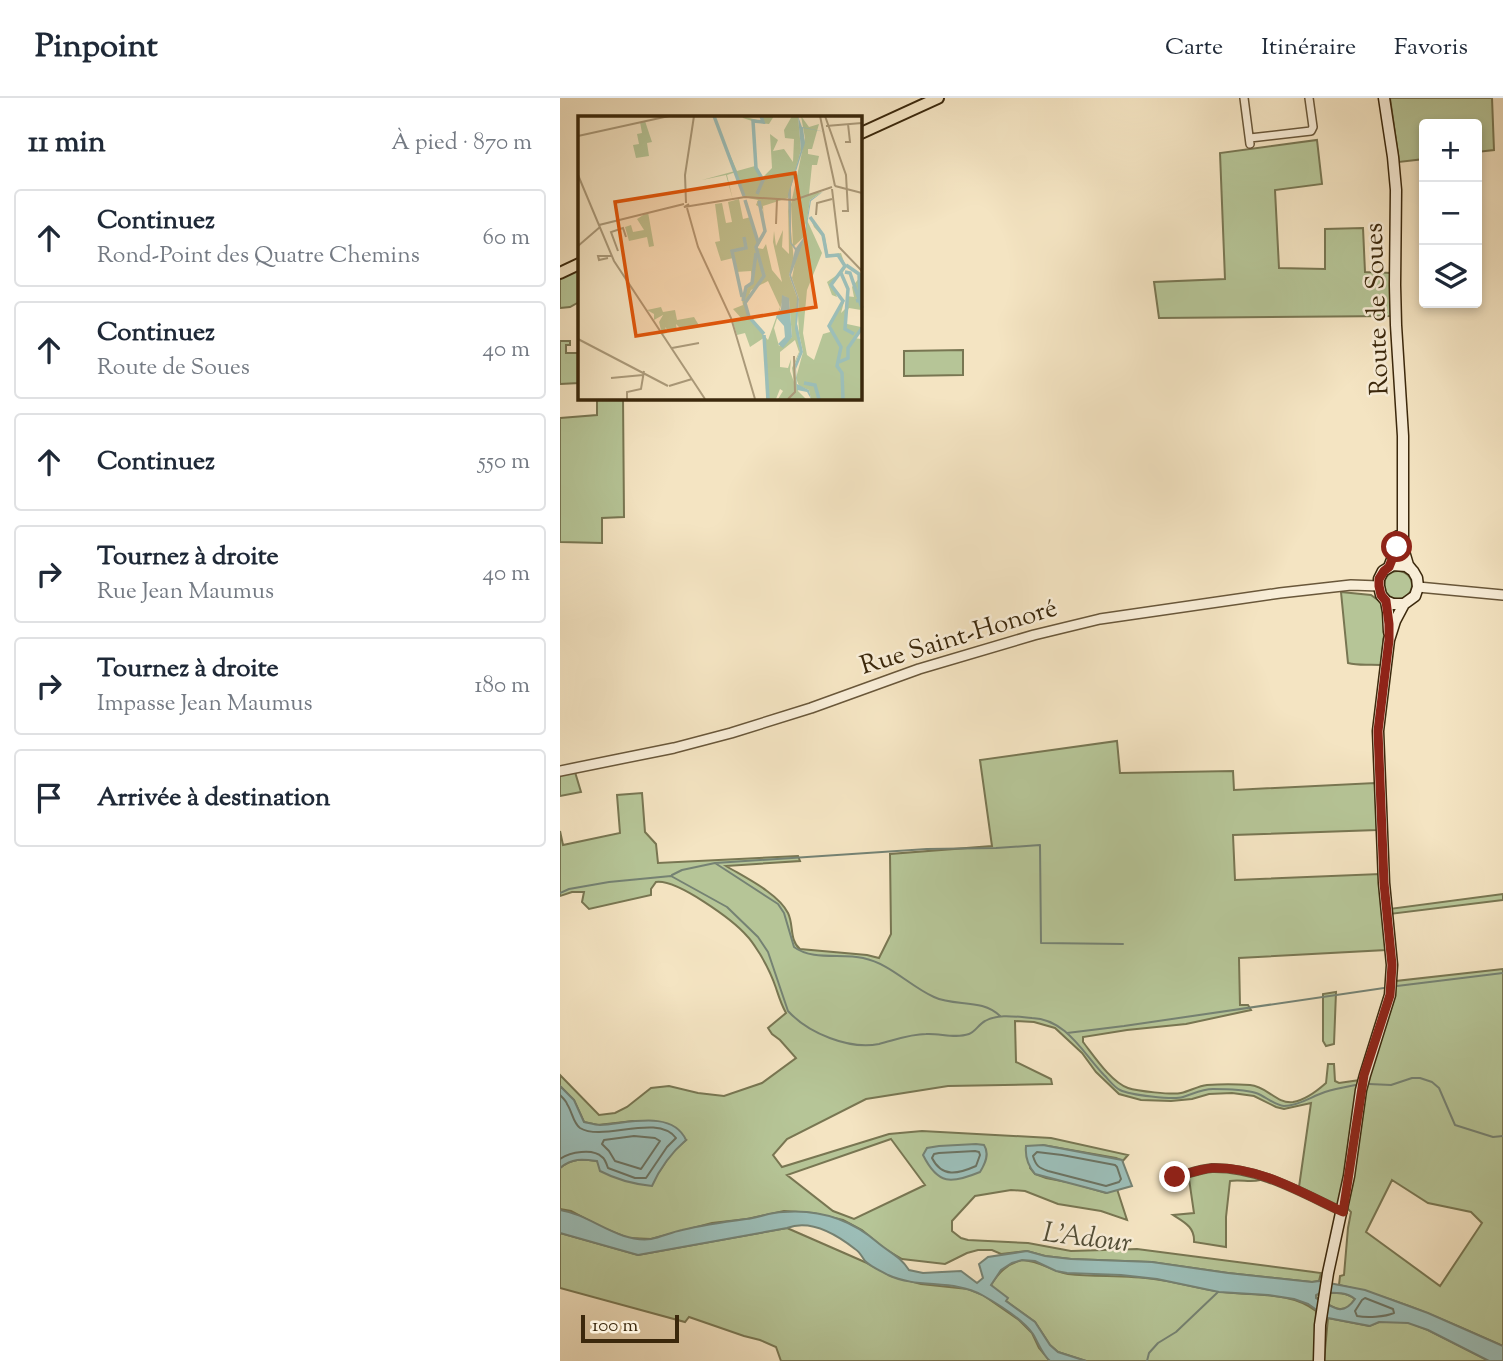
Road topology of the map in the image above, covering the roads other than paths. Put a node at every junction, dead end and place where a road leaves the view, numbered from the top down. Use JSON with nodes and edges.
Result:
{"nodes":[{"id":1,"x":938,"y":98,"type":"edge"},
{"id":2,"x":1244,"y":98,"type":"edge"},
{"id":3,"x":1309,"y":98,"type":"edge"},
{"id":4,"x":1384,"y":98,"type":"edge"},
{"id":5,"x":861,"y":133,"type":"edge"},
{"id":6,"x":578,"y":264,"type":"edge"},
{"id":7,"x":560,"y":273,"type":"edge"},
{"id":8,"x":1403,"y":519,"type":"junction"},
{"id":9,"x":1389,"y":567,"type":"junction"},
{"id":10,"x":1413,"y":571,"type":"junction"},
{"id":11,"x":1379,"y":586,"type":"junction"},
{"id":12,"x":1418,"y":587,"type":"junction"},
{"id":13,"x":1503,"y":595,"type":"edge"},
{"id":14,"x":1386,"y":601,"type":"junction"},
{"id":15,"x":1404,"y":604,"type":"junction"},
{"id":16,"x":1389,"y":640,"type":"junction"},
{"id":17,"x":560,"y":771,"type":"edge"},
{"id":18,"x":1175,"y":1177,"type":"dead end"},
{"id":19,"x":1343,"y":1212,"type":"junction"},
{"id":20,"x":1319,"y":1361,"type":"edge"}],
"edges":[{"from":1,"to":5,"type":"main road"},
{"from":2,"to":3,"type":"street"},
{"from":4,"to":8,"type":"main road","name":"Route de Soues"},
{"from":6,"to":7,"type":"main road"},
{"from":8,"to":9,"type":"main road","name":"Route de Soues"},
{"from":8,"to":10,"type":"main road","name":"Route de Soues"},
{"from":9,"to":10,"type":"main road"},
{"from":9,"to":11,"type":"main road"},
{"from":10,"to":12,"type":"main road"},
{"from":11,"to":14,"type":"main road"},
{"from":11,"to":17,"type":"street","name":"Rue Saint-Honoré"},
{"from":12,"to":13,"type":"street"},
{"from":12,"to":15,"type":"main road"},
{"from":14,"to":15,"type":"main road"},
{"from":14,"to":16,"type":"main road"},
{"from":15,"to":16,"type":"main road"},
{"from":16,"to":19,"type":"main road"},
{"from":18,"to":19,"type":"street"},
{"from":19,"to":20,"type":"main road"}]}
